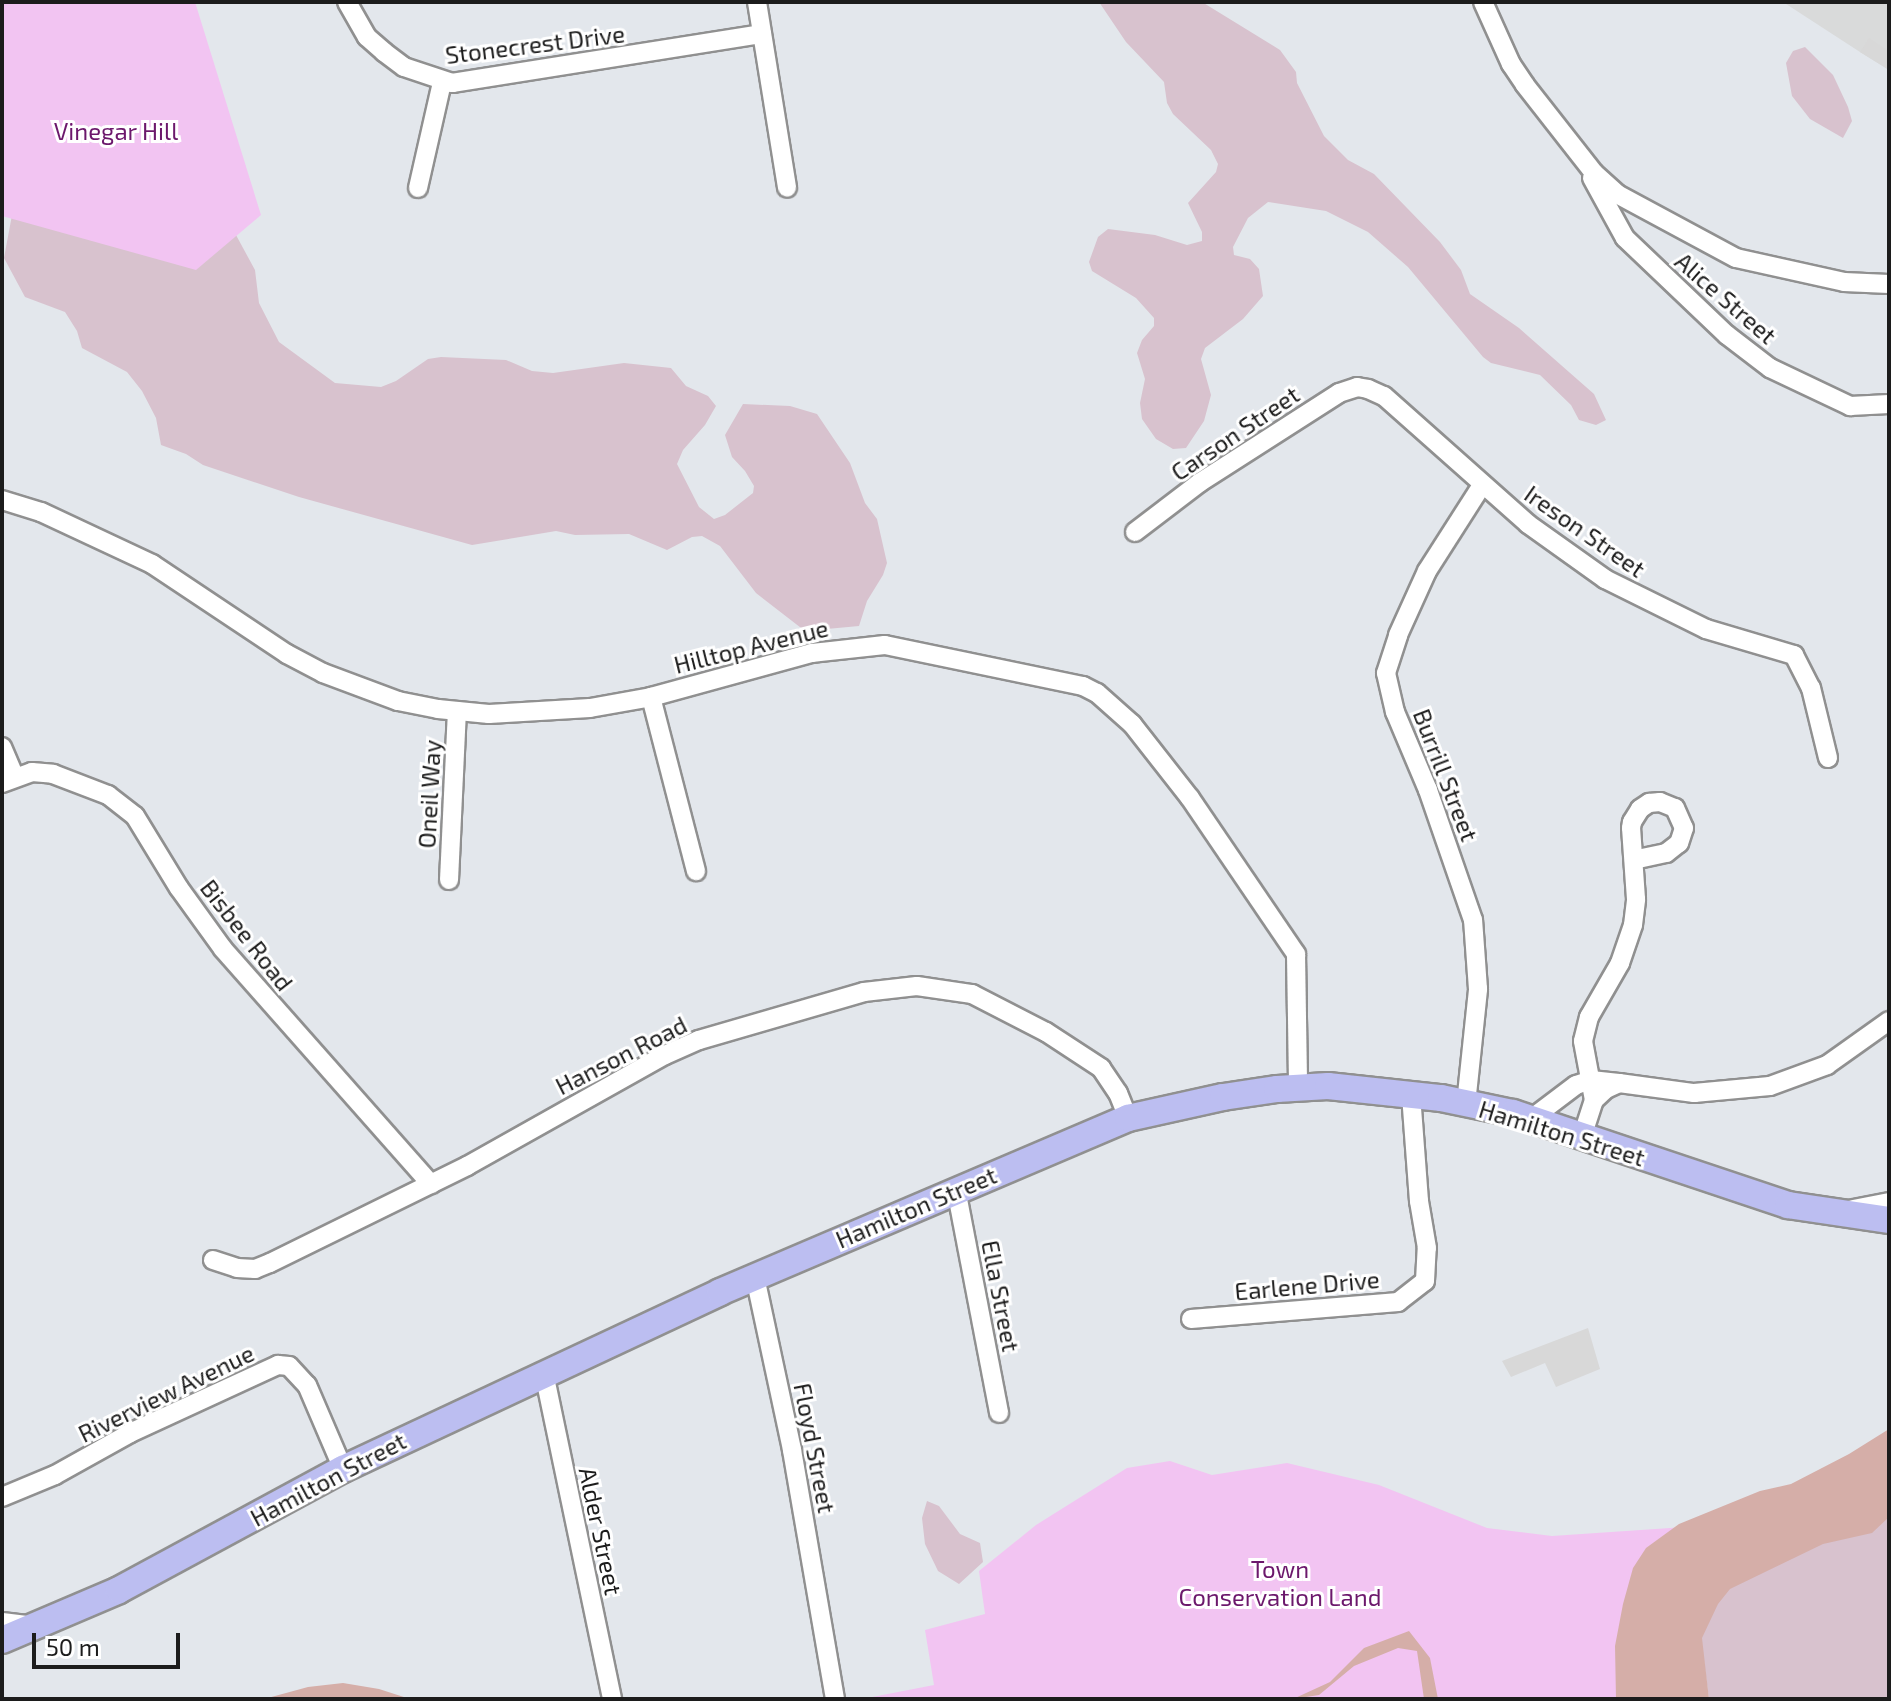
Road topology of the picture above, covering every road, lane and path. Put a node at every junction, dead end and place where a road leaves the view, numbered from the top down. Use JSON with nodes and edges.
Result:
{"nodes":[{"id":1,"x":347,"y":2,"type":"edge"},
{"id":2,"x":757,"y":2,"type":"edge"},
{"id":3,"x":1483,"y":2,"type":"edge"},
{"id":4,"x":762,"y":34,"type":"junction"},
{"id":5,"x":442,"y":82,"type":"junction"},
{"id":6,"x":1581,"y":157,"type":"junction"},
{"id":7,"x":418,"y":188,"type":"dead end"},
{"id":8,"x":787,"y":188,"type":"dead end"},
{"id":9,"x":1889,"y":284,"type":"edge"},
{"id":10,"x":1368,"y":389,"type":"joint"},
{"id":11,"x":1889,"y":404,"type":"edge"},
{"id":12,"x":1482,"y":485,"type":"junction"},
{"id":13,"x":2,"y":500,"type":"edge"},
{"id":14,"x":1135,"y":532,"type":"dead end"},
{"id":15,"x":651,"y":697,"type":"junction"},
{"id":16,"x":457,"y":711,"type":"junction"},
{"id":17,"x":2,"y":747,"type":"edge"},
{"id":18,"x":1828,"y":758,"type":"dead end"},
{"id":19,"x":8,"y":780,"type":"edge"},
{"id":20,"x":1634,"y":860,"type":"dead end"},
{"id":21,"x":696,"y":871,"type":"dead end"},
{"id":22,"x":449,"y":880,"type":"dead end"},
{"id":23,"x":1889,"y":1020,"type":"edge"},
{"id":24,"x":1591,"y":1080,"type":"junction"},
{"id":25,"x":1619,"y":1083,"type":"junction"},
{"id":26,"x":1298,"y":1088,"type":"junction"},
{"id":27,"x":1411,"y":1094,"type":"junction"},
{"id":28,"x":1594,"y":1100,"type":"junction"},
{"id":29,"x":1466,"y":1104,"type":"junction"},
{"id":30,"x":1128,"y":1118,"type":"junction"},
{"id":31,"x":1531,"y":1119,"type":"junction"},
{"id":32,"x":1582,"y":1137,"type":"junction"},
{"id":33,"x":431,"y":1184,"type":"junction"},
{"id":34,"x":956,"y":1189,"type":"junction"},
{"id":35,"x":1889,"y":1202,"type":"edge"},
{"id":36,"x":1828,"y":1214,"type":"junction"},
{"id":37,"x":1889,"y":1220,"type":"edge"},
{"id":38,"x":213,"y":1260,"type":"dead end"},
{"id":39,"x":755,"y":1277,"type":"junction"},
{"id":40,"x":1191,"y":1319,"type":"dead end"},
{"id":41,"x":544,"y":1373,"type":"junction"},
{"id":42,"x":999,"y":1413,"type":"dead end"},
{"id":43,"x":343,"y":1469,"type":"junction"},
{"id":44,"x":2,"y":1497,"type":"edge"},
{"id":45,"x":2,"y":1622,"type":"edge"},
{"id":46,"x":36,"y":1627,"type":"junction"},
{"id":47,"x":2,"y":1640,"type":"edge"},
{"id":48,"x":612,"y":1699,"type":"edge"},
{"id":49,"x":835,"y":1699,"type":"edge"}],
"edges":[{"from":1,"to":5,"type":"street","name":"Stonecrest Drive"},
{"from":2,"to":4,"type":"street"},
{"from":3,"to":6,"type":"street"},
{"from":4,"to":5,"type":"street","name":"Stonecrest Drive"},
{"from":4,"to":8,"type":"street"},
{"from":5,"to":7,"type":"street"},
{"from":6,"to":9,"type":"street"},
{"from":6,"to":11,"type":"street","name":"Alice Street"},
{"from":10,"to":12,"type":"street","name":"Ireson Street"},
{"from":10,"to":14,"type":"street","name":"Carson Street"},
{"from":12,"to":18,"type":"street","name":"Ireson Street"},
{"from":12,"to":29,"type":"street","name":"Burrill Street"},
{"from":13,"to":16,"type":"street","name":"Hilltop Avenue"},
{"from":15,"to":16,"type":"street","name":"Hilltop Avenue"},
{"from":15,"to":21,"type":"street"},
{"from":15,"to":26,"type":"street","name":"Hilltop Avenue"},
{"from":16,"to":22,"type":"street","name":"Oneil Way"},
{"from":17,"to":19,"type":"street"},
{"from":19,"to":33,"type":"street","name":"Bisbee Road"},
{"from":20,"to":24,"type":"street"},
{"from":23,"to":25,"type":"street"},
{"from":24,"to":25,"type":"street"},
{"from":24,"to":28,"type":"street"},
{"from":24,"to":31,"type":"street"},
{"from":25,"to":28,"type":"street"},
{"from":26,"to":27,"type":"main road","name":"Hamilton Street"},
{"from":26,"to":30,"type":"main road","name":"Hamilton Street"},
{"from":27,"to":29,"type":"main road","name":"Hamilton Street"},
{"from":27,"to":40,"type":"street","name":"Earlene Drive"},
{"from":28,"to":32,"type":"street"},
{"from":29,"to":31,"type":"main road","name":"Hamilton Street"},
{"from":30,"to":33,"type":"street","name":"Hanson Road"},
{"from":30,"to":34,"type":"main road","name":"Hamilton Street"},
{"from":31,"to":32,"type":"main road","name":"Hamilton Street"},
{"from":32,"to":36,"type":"main road","name":"Hamilton Street"},
{"from":33,"to":38,"type":"street","name":"Hanson Road"},
{"from":34,"to":39,"type":"main road","name":"Hamilton Street"},
{"from":34,"to":42,"type":"street","name":"Ella Street"},
{"from":35,"to":36,"type":"street"},
{"from":36,"to":37,"type":"main road","name":"Hamilton Street"},
{"from":39,"to":41,"type":"main road","name":"Hamilton Street"},
{"from":39,"to":49,"type":"street","name":"Floyd Street"},
{"from":41,"to":43,"type":"main road","name":"Hamilton Street"},
{"from":41,"to":48,"type":"street","name":"Alder Street"},
{"from":43,"to":44,"type":"street","name":"Riverview Avenue"},
{"from":43,"to":46,"type":"main road","name":"Hamilton Street"},
{"from":45,"to":46,"type":"street"},
{"from":46,"to":47,"type":"main road","name":"Hamilton Street"}]}
